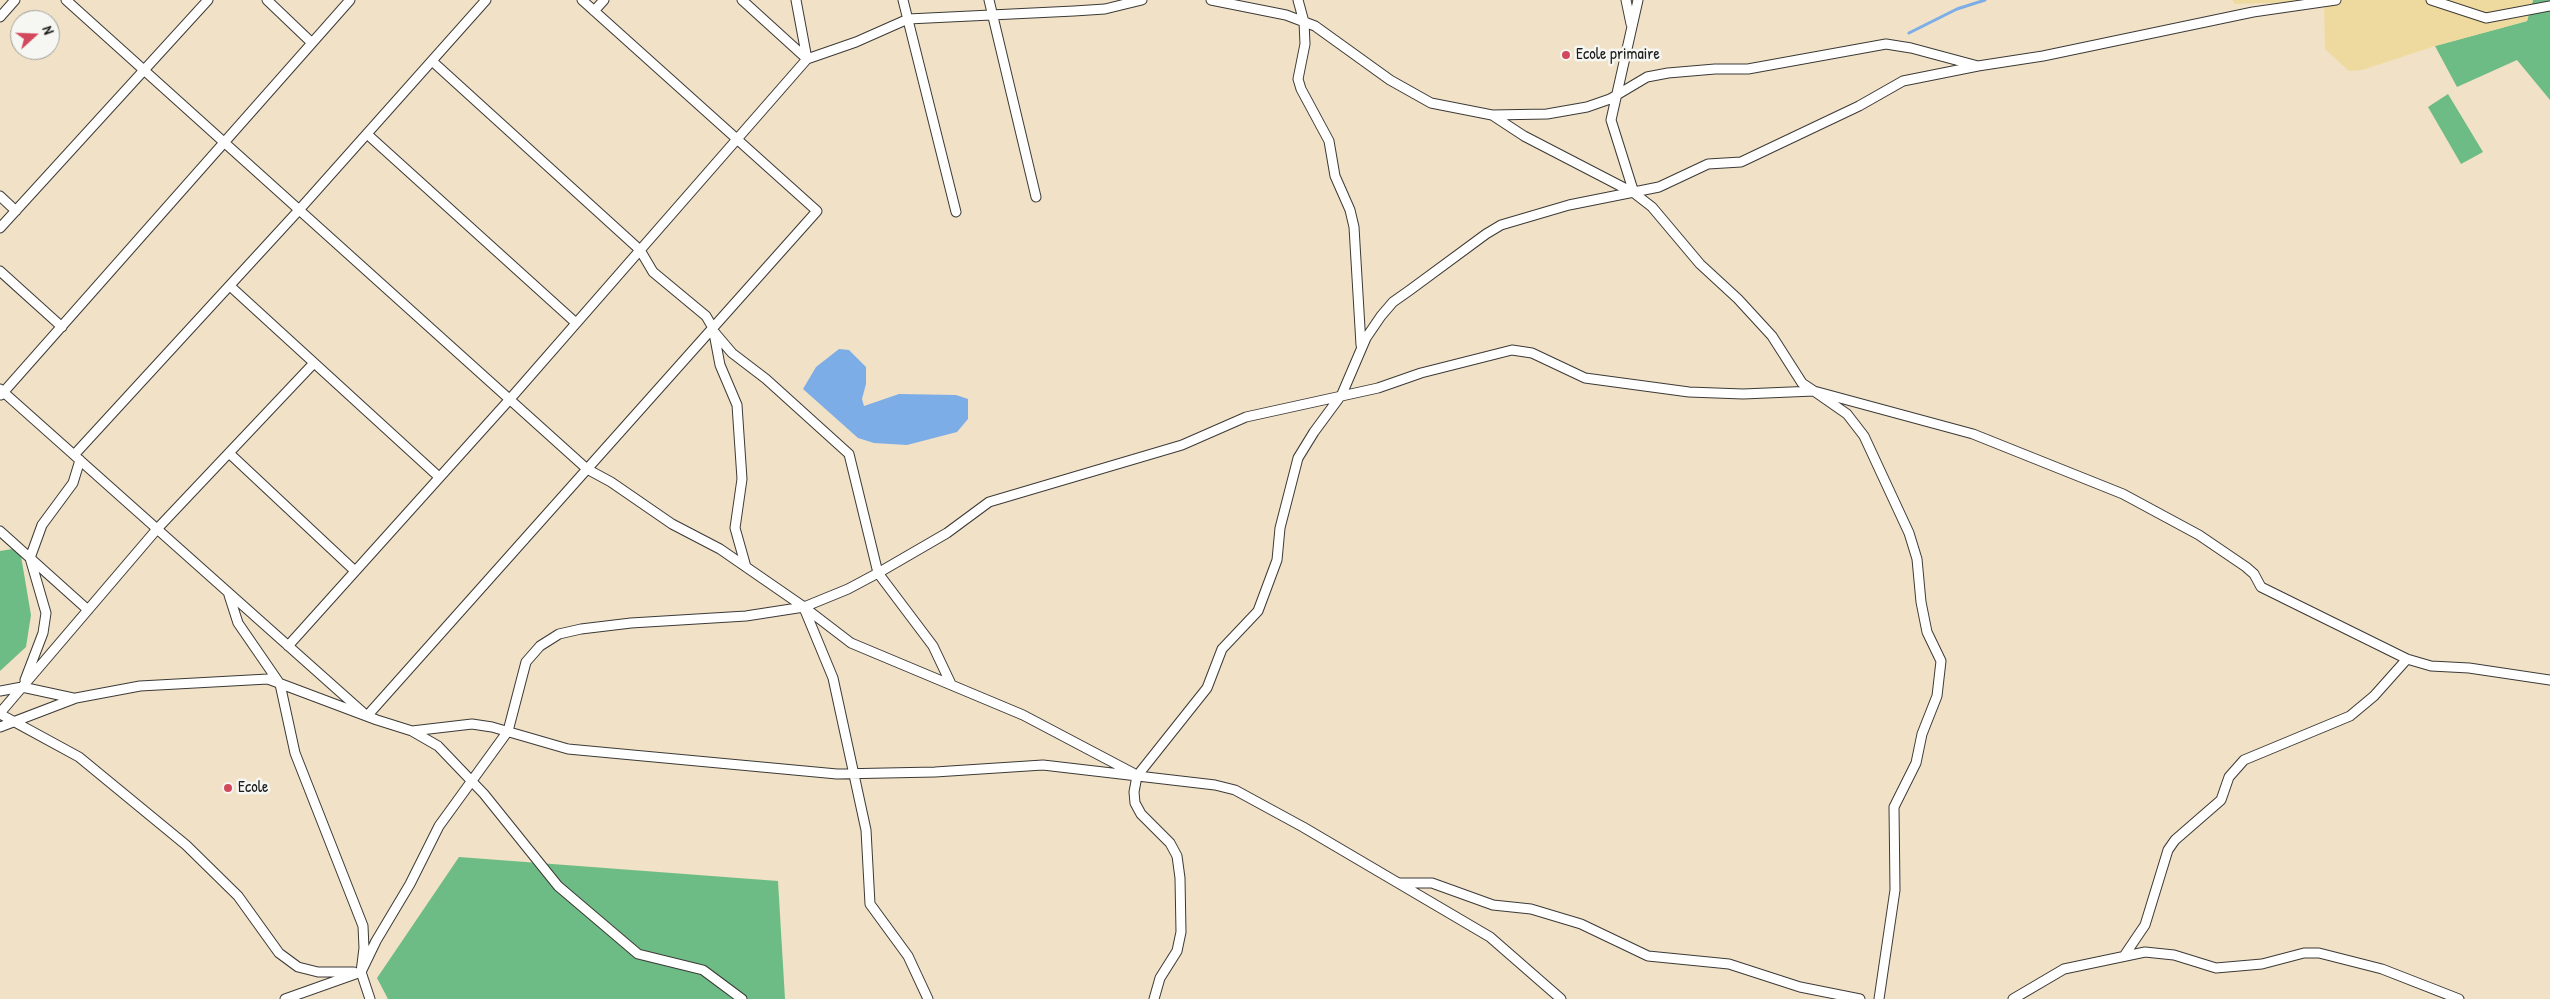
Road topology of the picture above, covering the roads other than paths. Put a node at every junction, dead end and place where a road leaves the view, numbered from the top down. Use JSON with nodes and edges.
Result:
{"nodes":[{"id":1,"x":15,"y":0,"type":"edge"},
{"id":2,"x":66,"y":0,"type":"edge"},
{"id":3,"x":208,"y":0,"type":"edge"},
{"id":4,"x":267,"y":0,"type":"edge"},
{"id":5,"x":350,"y":0,"type":"edge"},
{"id":6,"x":486,"y":0,"type":"edge"},
{"id":7,"x":582,"y":0,"type":"edge"},
{"id":8,"x":604,"y":0,"type":"edge"},
{"id":9,"x":742,"y":0,"type":"edge"},
{"id":10,"x":796,"y":0,"type":"edge"},
{"id":11,"x":903,"y":0,"type":"edge"},
{"id":12,"x":989,"y":0,"type":"edge"},
{"id":13,"x":1142,"y":0,"type":"edge"},
{"id":14,"x":1211,"y":0,"type":"edge"},
{"id":15,"x":1298,"y":0,"type":"edge"},
{"id":16,"x":1626,"y":0,"type":"edge"},
{"id":17,"x":1638,"y":0,"type":"edge"},
{"id":18,"x":2336,"y":0,"type":"edge"},
{"id":19,"x":2431,"y":0,"type":"edge"},
{"id":20,"x":2550,"y":6,"type":"edge"},
{"id":21,"x":594,"y":11,"type":"junction"},
{"id":22,"x":993,"y":15,"type":"junction"},
{"id":23,"x":0,"y":17,"type":"edge"},
{"id":24,"x":908,"y":19,"type":"junction"},
{"id":25,"x":1304,"y":22,"type":"junction"},
{"id":26,"x":1631,"y":27,"type":"junction"},
{"id":27,"x":312,"y":43,"type":"junction"},
{"id":28,"x":807,"y":59,"type":"junction"},
{"id":29,"x":432,"y":60,"type":"junction"},
{"id":30,"x":1978,"y":66,"type":"junction"},
{"id":31,"x":144,"y":70,"type":"junction"},
{"id":32,"x":1618,"y":94,"type":"junction"},
{"id":33,"x":1492,"y":115,"type":"junction"},
{"id":34,"x":367,"y":134,"type":"junction"},
{"id":35,"x":737,"y":140,"type":"junction"},
{"id":36,"x":224,"y":142,"type":"junction"},
{"id":37,"x":1634,"y":193,"type":"junction"},
{"id":38,"x":0,"y":196,"type":"edge"},
{"id":39,"x":1036,"y":197,"type":"dead end"},
{"id":40,"x":299,"y":210,"type":"junction"},
{"id":41,"x":16,"y":211,"type":"junction"},
{"id":42,"x":956,"y":212,"type":"dead end"},
{"id":43,"x":0,"y":228,"type":"edge"},
{"id":44,"x":640,"y":250,"type":"junction"},
{"id":45,"x":0,"y":271,"type":"edge"},
{"id":46,"x":230,"y":286,"type":"junction"},
{"id":47,"x":576,"y":324,"type":"junction"},
{"id":48,"x":62,"y":327,"type":"junction"},
{"id":49,"x":713,"y":328,"type":"junction"},
{"id":50,"x":1362,"y":347,"type":"junction"},
{"id":51,"x":314,"y":363,"type":"junction"},
{"id":52,"x":1814,"y":391,"type":"junction"},
{"id":53,"x":1,"y":393,"type":"edge"},
{"id":54,"x":1342,"y":394,"type":"junction"},
{"id":55,"x":510,"y":399,"type":"junction"},
{"id":56,"x":229,"y":453,"type":"junction"},
{"id":57,"x":77,"y":458,"type":"junction"},
{"id":58,"x":587,"y":469,"type":"junction"},
{"id":59,"x":440,"y":478,"type":"junction"},
{"id":60,"x":157,"y":529,"type":"junction"},
{"id":61,"x":0,"y":531,"type":"edge"},
{"id":62,"x":30,"y":558,"type":"junction"},
{"id":63,"x":746,"y":567,"type":"junction"},
{"id":64,"x":355,"y":572,"type":"junction"},
{"id":65,"x":878,"y":573,"type":"junction"},
{"id":66,"x":229,"y":593,"type":"junction"},
{"id":67,"x":804,"y":607,"type":"junction"},
{"id":68,"x":88,"y":610,"type":"junction"},
{"id":69,"x":288,"y":646,"type":"junction"},
{"id":70,"x":2407,"y":659,"type":"junction"},
{"id":71,"x":2550,"y":680,"type":"edge"},
{"id":72,"x":280,"y":684,"type":"junction"},
{"id":73,"x":950,"y":684,"type":"junction"},
{"id":74,"x":22,"y":687,"type":"junction"},
{"id":75,"x":0,"y":691,"type":"edge"},
{"id":76,"x":76,"y":698,"type":"junction"},
{"id":77,"x":0,"y":713,"type":"edge"},
{"id":78,"x":367,"y":716,"type":"junction"},
{"id":79,"x":14,"y":722,"type":"junction"},
{"id":80,"x":0,"y":727,"type":"edge"},
{"id":81,"x":412,"y":731,"type":"junction"},
{"id":82,"x":508,"y":731,"type":"junction"},
{"id":83,"x":854,"y":774,"type":"junction"},
{"id":84,"x":1137,"y":776,"type":"junction"},
{"id":85,"x":471,"y":780,"type":"junction"},
{"id":86,"x":1400,"y":883,"type":"junction"},
{"id":87,"x":2124,"y":956,"type":"junction"},
{"id":88,"x":362,"y":972,"type":"junction"},
{"id":89,"x":285,"y":999,"type":"edge"},
{"id":90,"x":370,"y":999,"type":"edge"},
{"id":91,"x":742,"y":999,"type":"edge"},
{"id":92,"x":928,"y":999,"type":"edge"},
{"id":93,"x":1154,"y":999,"type":"edge"},
{"id":94,"x":1562,"y":999,"type":"edge"},
{"id":95,"x":1860,"y":999,"type":"edge"},
{"id":96,"x":1879,"y":999,"type":"edge"},
{"id":97,"x":2013,"y":999,"type":"edge"},
{"id":98,"x":2459,"y":999,"type":"edge"}],
"edges":[{"from":1,"to":23,"type":"street"},
{"from":2,"to":31,"type":"street"},
{"from":3,"to":31,"type":"street"},
{"from":4,"to":27,"type":"street"},
{"from":5,"to":27,"type":"street"},
{"from":6,"to":29,"type":"street"},
{"from":7,"to":21,"type":"street"},
{"from":8,"to":21,"type":"street"},
{"from":9,"to":28,"type":"street"},
{"from":10,"to":28,"type":"street"},
{"from":11,"to":24,"type":"street"},
{"from":12,"to":22,"type":"street"},
{"from":13,"to":22,"type":"street"},
{"from":14,"to":25,"type":"street"},
{"from":15,"to":25,"type":"street"},
{"from":16,"to":26,"type":"street"},
{"from":17,"to":26,"type":"street"},
{"from":18,"to":30,"type":"street"},
{"from":19,"to":20,"type":"street"},
{"from":21,"to":35,"type":"street"},
{"from":22,"to":24,"type":"street"},
{"from":22,"to":39,"type":"street"},
{"from":24,"to":28,"type":"street"},
{"from":24,"to":42,"type":"street"},
{"from":25,"to":33,"type":"street"},
{"from":25,"to":50,"type":"street"},
{"from":26,"to":32,"type":"street"},
{"from":27,"to":36,"type":"street"},
{"from":28,"to":35,"type":"street"},
{"from":29,"to":34,"type":"street"},
{"from":29,"to":44,"type":"street"},
{"from":30,"to":32,"type":"street"},
{"from":30,"to":37,"type":"street"},
{"from":31,"to":36,"type":"street"},
{"from":31,"to":41,"type":"street"},
{"from":32,"to":33,"type":"street"},
{"from":32,"to":37,"type":"street"},
{"from":33,"to":37,"type":"street"},
{"from":34,"to":40,"type":"street"},
{"from":34,"to":47,"type":"street"},
{"from":35,"to":44,"type":"street"},
{"from":35,"to":49,"type":"street"},
{"from":36,"to":40,"type":"street"},
{"from":36,"to":48,"type":"street"},
{"from":37,"to":50,"type":"street"},
{"from":37,"to":52,"type":"street"},
{"from":38,"to":41,"type":"street"},
{"from":40,"to":46,"type":"street"},
{"from":40,"to":55,"type":"street"},
{"from":41,"to":43,"type":"street"},
{"from":44,"to":47,"type":"street"},
{"from":44,"to":49,"type":"street"},
{"from":45,"to":48,"type":"street"},
{"from":46,"to":51,"type":"street"},
{"from":46,"to":57,"type":"street"},
{"from":47,"to":55,"type":"street"},
{"from":48,"to":53,"type":"street"},
{"from":49,"to":58,"type":"street"},
{"from":49,"to":63,"type":"street"},
{"from":49,"to":65,"type":"street"},
{"from":50,"to":54,"type":"street"},
{"from":51,"to":56,"type":"street"},
{"from":51,"to":59,"type":"street"},
{"from":52,"to":54,"type":"street"},
{"from":52,"to":70,"type":"street"},
{"from":52,"to":96,"type":"street"},
{"from":53,"to":57,"type":"street"},
{"from":54,"to":65,"type":"street"},
{"from":54,"to":84,"type":"street"},
{"from":55,"to":58,"type":"street"},
{"from":55,"to":59,"type":"street"},
{"from":56,"to":60,"type":"street"},
{"from":56,"to":64,"type":"street"},
{"from":57,"to":60,"type":"street"},
{"from":57,"to":62,"type":"street"},
{"from":58,"to":63,"type":"street"},
{"from":58,"to":78,"type":"street"},
{"from":59,"to":64,"type":"street"},
{"from":60,"to":66,"type":"street"},
{"from":60,"to":68,"type":"street"},
{"from":61,"to":62,"type":"street"},
{"from":62,"to":68,"type":"street"},
{"from":62,"to":74,"type":"street"},
{"from":63,"to":67,"type":"street"},
{"from":64,"to":69,"type":"street"},
{"from":65,"to":67,"type":"street"},
{"from":65,"to":73,"type":"street"},
{"from":66,"to":69,"type":"street"},
{"from":66,"to":72,"type":"street"},
{"from":67,"to":73,"type":"street"},
{"from":67,"to":82,"type":"street"},
{"from":67,"to":83,"type":"street"},
{"from":68,"to":74,"type":"street"},
{"from":69,"to":78,"type":"street"},
{"from":70,"to":71,"type":"street"},
{"from":70,"to":87,"type":"street"},
{"from":72,"to":76,"type":"street"},
{"from":72,"to":78,"type":"street"},
{"from":72,"to":88,"type":"street"},
{"from":73,"to":84,"type":"street"},
{"from":74,"to":75,"type":"street"},
{"from":74,"to":76,"type":"street"},
{"from":74,"to":77,"type":"street"},
{"from":76,"to":79,"type":"street"},
{"from":77,"to":79,"type":"street"},
{"from":78,"to":81,"type":"street"},
{"from":79,"to":80,"type":"street"},
{"from":79,"to":88,"type":"street"},
{"from":81,"to":82,"type":"street"},
{"from":81,"to":85,"type":"street"},
{"from":82,"to":83,"type":"street"},
{"from":82,"to":85,"type":"street"},
{"from":83,"to":84,"type":"street"},
{"from":83,"to":92,"type":"street"},
{"from":84,"to":86,"type":"street"},
{"from":84,"to":93,"type":"street"},
{"from":85,"to":88,"type":"street"},
{"from":85,"to":91,"type":"street"},
{"from":86,"to":94,"type":"street"},
{"from":86,"to":95,"type":"street"},
{"from":87,"to":97,"type":"street"},
{"from":87,"to":98,"type":"street"},
{"from":88,"to":89,"type":"street"},
{"from":88,"to":90,"type":"street"}]}
